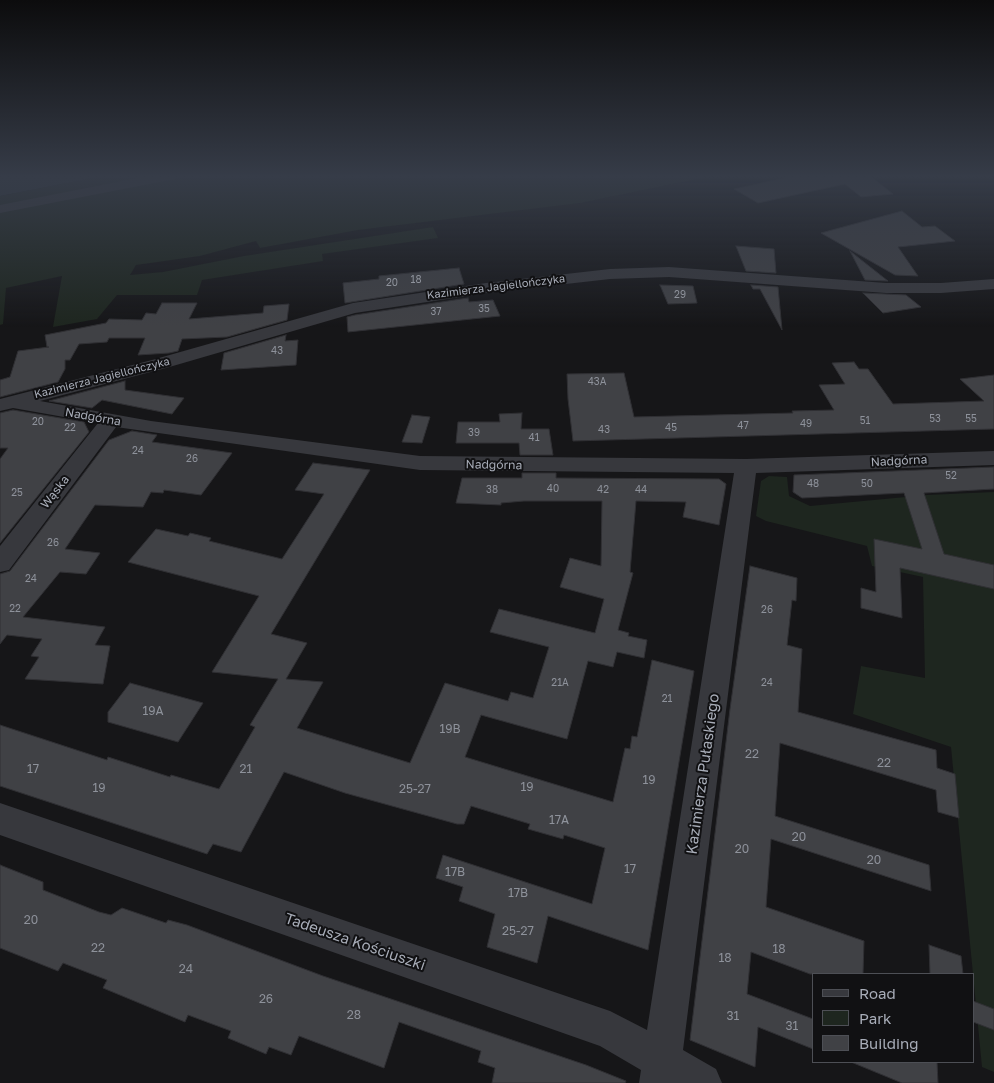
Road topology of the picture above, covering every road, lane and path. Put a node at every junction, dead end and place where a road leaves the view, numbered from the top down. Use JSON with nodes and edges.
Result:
{"nodes":[{"id":1,"x":994,"y":284,"type":"edge"},
{"id":2,"x":5,"y":403,"type":"edge"},
{"id":3,"x":111,"y":420,"type":"junction"},
{"id":4,"x":994,"y":458,"type":"edge"},
{"id":5,"x":746,"y":466,"type":"junction"},
{"id":6,"x":0,"y":563,"type":"edge"},
{"id":7,"x":0,"y":819,"type":"edge"},
{"id":8,"x":661,"y":1072,"type":"edge"},
{"id":9,"x":702,"y":1083,"type":"edge"}],
"edges":[{"from":1,"to":2,"type":"street","name":"Kazimierza Jagiellończyka"},
{"from":2,"to":3,"type":"street","name":"Nadgórna"},
{"from":3,"to":5,"type":"street","name":"Nadgórna"},
{"from":3,"to":6,"type":"street","name":"Wąska"},
{"from":4,"to":5,"type":"street","name":"Nadgórna"},
{"from":5,"to":8,"type":"street","name":"Kazimierza Pułaskiego"},
{"from":7,"to":8,"type":"street","name":"Tadeusza Kościuszki"},
{"from":8,"to":9,"type":"street","name":"Tadeusza Kościuszki"}]}
